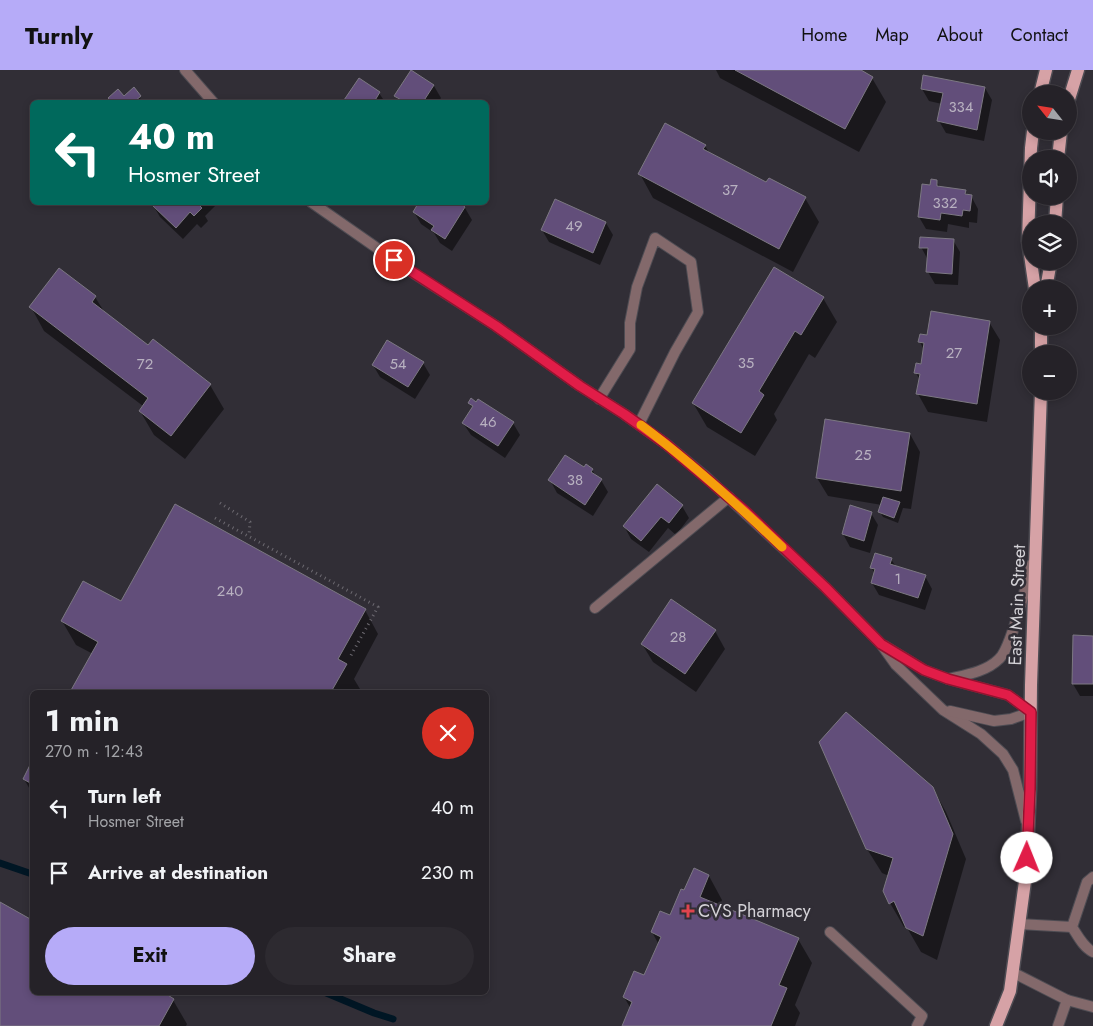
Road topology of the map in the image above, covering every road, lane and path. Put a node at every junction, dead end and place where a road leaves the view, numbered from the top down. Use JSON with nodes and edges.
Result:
{"nodes":[{"id":1,"x":185,"y":70,"type":"edge"},
{"id":2,"x":1046,"y":70,"type":"edge"},
{"id":3,"x":1078,"y":70,"type":"edge"},
{"id":4,"x":1042,"y":85,"type":"edge"},
{"id":5,"x":1073,"y":85,"type":"edge"},
{"id":6,"x":211,"y":100,"type":"edge"},
{"id":7,"x":1032,"y":140,"type":"edge"},
{"id":8,"x":315,"y":205,"type":"edge"},
{"id":9,"x":1034,"y":280,"type":"edge"},
{"id":10,"x":600,"y":399,"type":"junction"},
{"id":11,"x":1041,"y":400,"type":"edge"},
{"id":12,"x":639,"y":424,"type":"junction"},
{"id":13,"x":729,"y":497,"type":"junction"},
{"id":14,"x":220,"y":504,"type":"dead end"},
{"id":15,"x":215,"y":518,"type":"dead end"},
{"id":16,"x":249,"y":536,"type":"junction"},
{"id":17,"x":1036,"y":548,"type":"junction"},
{"id":18,"x":595,"y":608,"type":"dead end"},
{"id":19,"x":881,"y":644,"type":"junction"},
{"id":20,"x":350,"y":658,"type":"dead end"},
{"id":21,"x":948,"y":679,"type":"junction"},
{"id":22,"x":943,"y":710,"type":"junction"},
{"id":23,"x":1031,"y":712,"type":"junction"},
{"id":24,"x":1027,"y":827,"type":"junction"},
{"id":25,"x":1093,"y":877,"type":"edge"},
{"id":26,"x":1019,"y":924,"type":"junction"},
{"id":27,"x":1072,"y":927,"type":"junction"},
{"id":28,"x":830,"y":932,"type":"dead end"},
{"id":29,"x":1093,"y":952,"type":"edge"},
{"id":30,"x":1012,"y":972,"type":"junction"},
{"id":31,"x":1067,"y":1000,"type":"junction"},
{"id":32,"x":1093,"y":1007,"type":"edge"},
{"id":33,"x":917,"y":1026,"type":"edge"},
{"id":34,"x":996,"y":1026,"type":"edge"},
{"id":35,"x":1058,"y":1026,"type":"edge"}],
"edges":[{"from":1,"to":6,"type":"street"},
{"from":2,"to":4,"type":"main road"},
{"from":3,"to":5,"type":"main road"},
{"from":7,"to":9,"type":"main road"},
{"from":8,"to":10,"type":"street"},
{"from":10,"to":12,"type":"street"},
{"from":10,"to":12,"type":"street"},
{"from":11,"to":17,"type":"main road","name":"East Main Street"},
{"from":12,"to":13,"type":"street"},
{"from":13,"to":18,"type":"street"},
{"from":13,"to":19,"type":"street"},
{"from":14,"to":16,"type":"path"},
{"from":15,"to":16,"type":"path"},
{"from":16,"to":20,"type":"path"},
{"from":17,"to":21,"type":"street"},
{"from":17,"to":23,"type":"main road","name":"East Main Street"},
{"from":19,"to":21,"type":"street"},
{"from":19,"to":22,"type":"street"},
{"from":21,"to":23,"type":"street"},
{"from":22,"to":23,"type":"street"},
{"from":22,"to":24,"type":"street"},
{"from":23,"to":24,"type":"main road","name":"East Main Street"},
{"from":24,"to":26,"type":"main road","name":"East Main Street"},
{"from":25,"to":27,"type":"street"},
{"from":26,"to":27,"type":"street"},
{"from":26,"to":30,"type":"main road","name":"East Main Street"},
{"from":27,"to":29,"type":"street"},
{"from":28,"to":33,"type":"street"},
{"from":30,"to":31,"type":"street"},
{"from":30,"to":34,"type":"main road","name":"East Main Street"},
{"from":31,"to":32,"type":"street"},
{"from":31,"to":35,"type":"street"}]}
